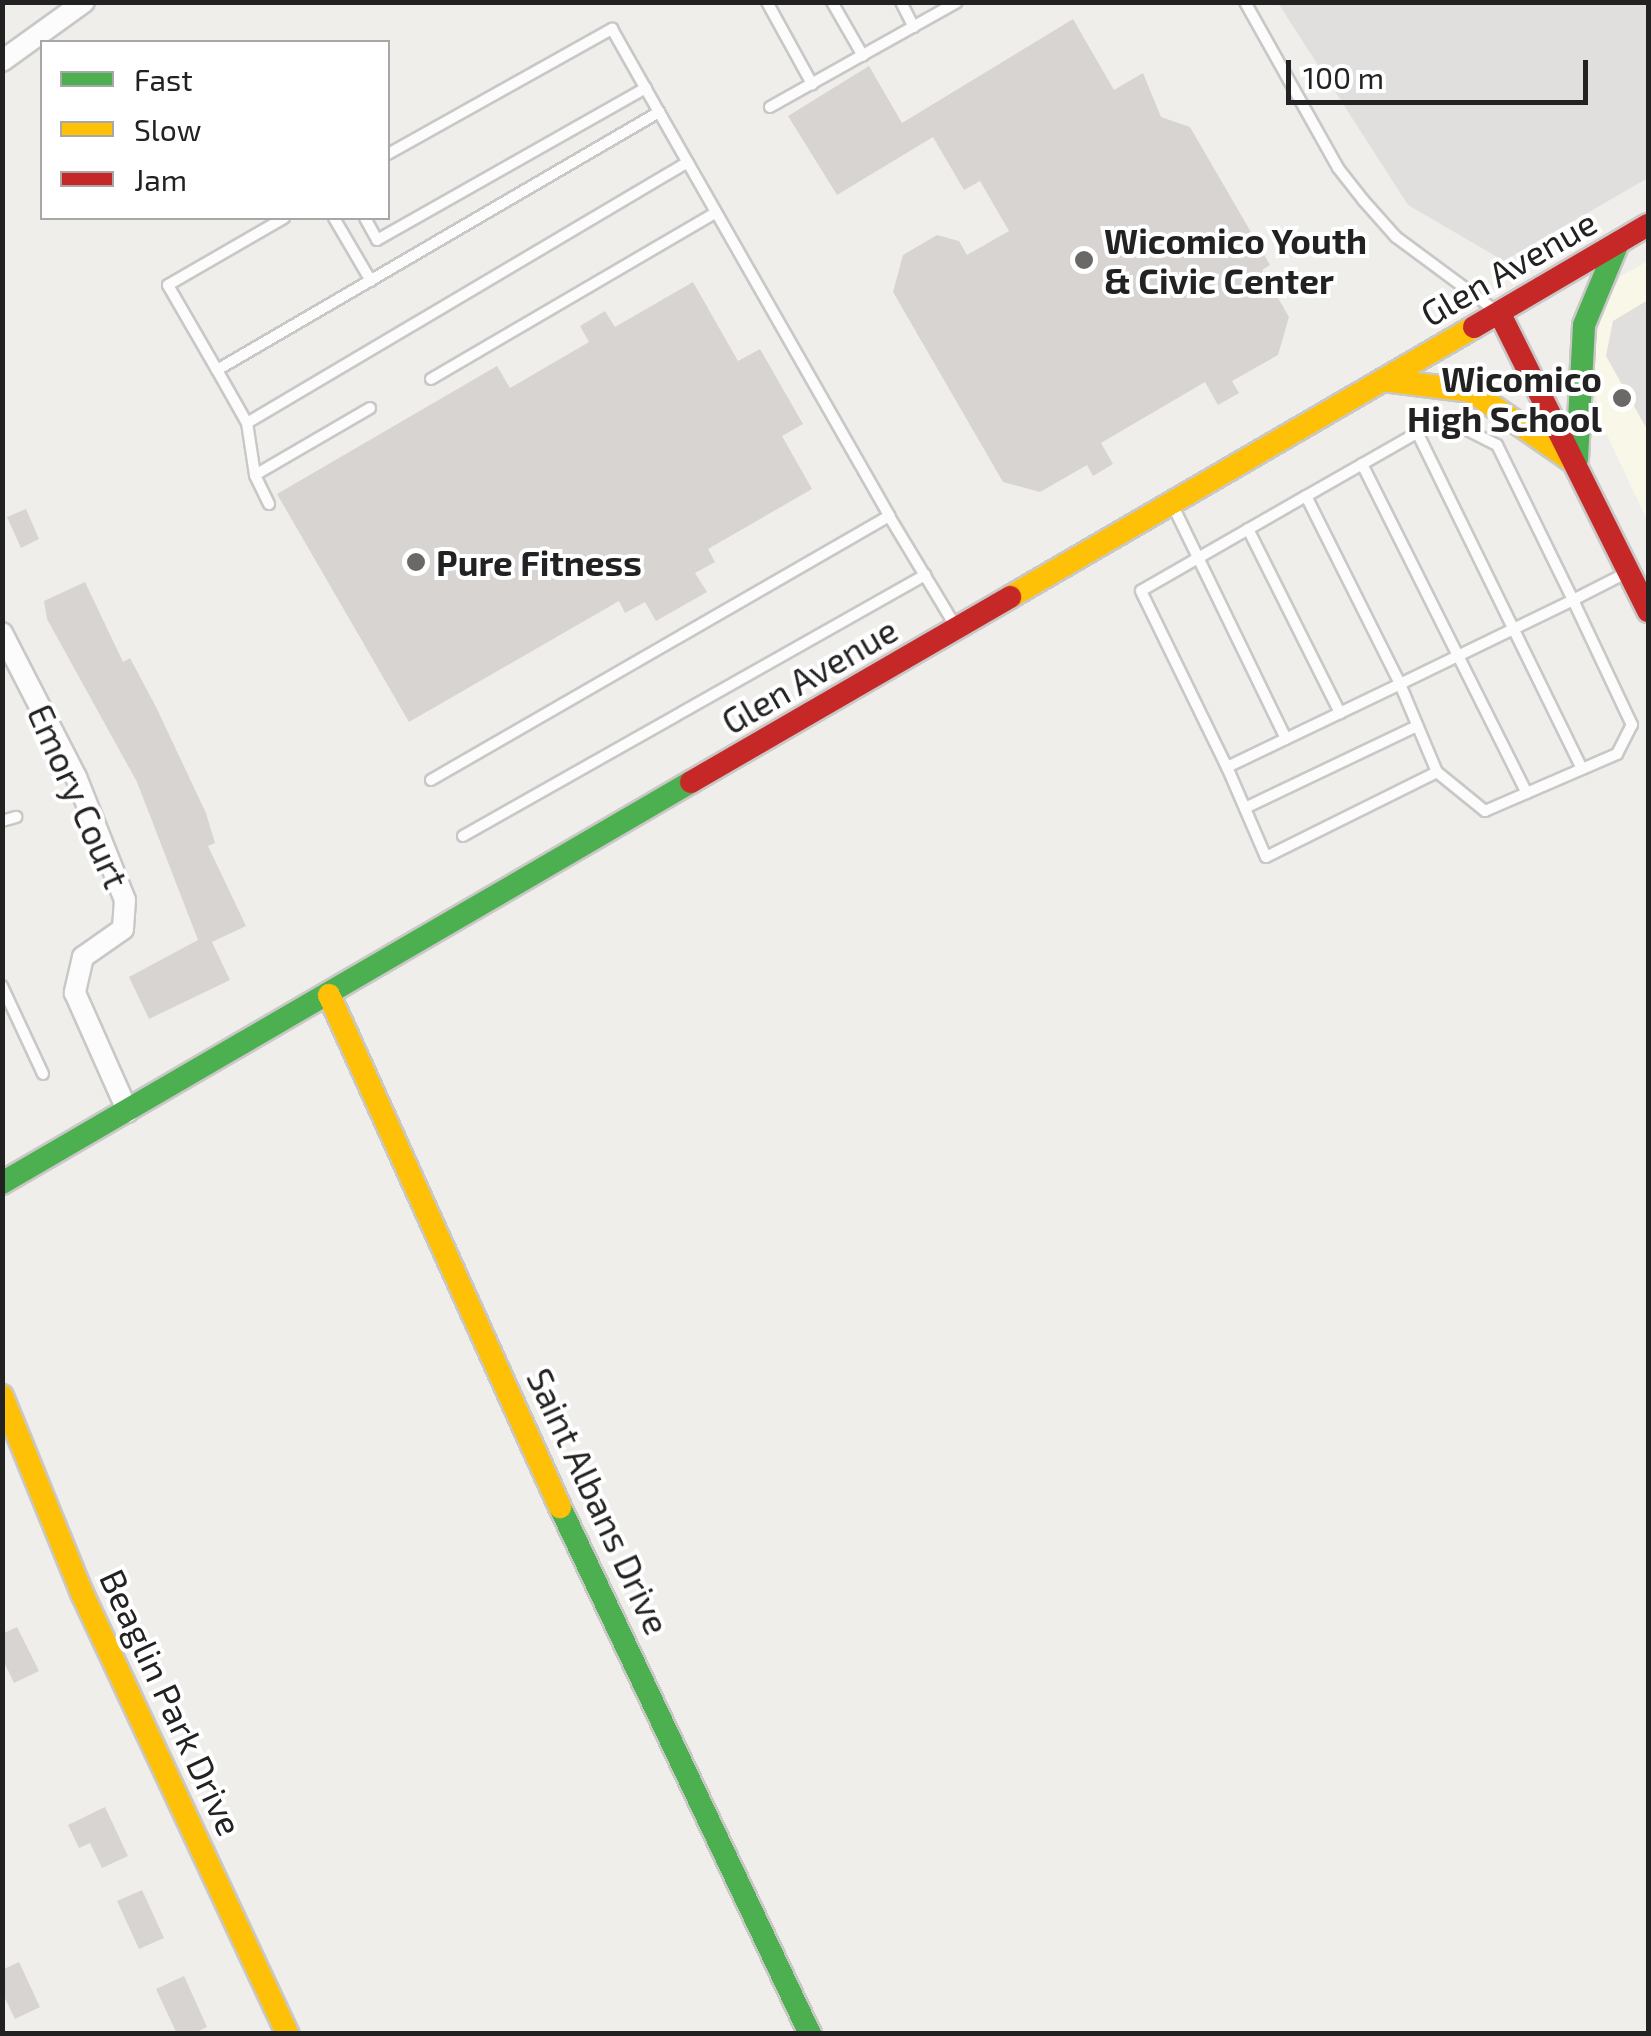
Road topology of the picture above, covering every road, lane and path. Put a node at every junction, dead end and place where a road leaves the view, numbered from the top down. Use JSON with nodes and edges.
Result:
{"nodes":[{"id":1,"x":84,"y":2,"type":"edge"},
{"id":2,"x":767,"y":2,"type":"edge"},
{"id":3,"x":832,"y":2,"type":"edge"},
{"id":4,"x":901,"y":2,"type":"edge"},
{"id":5,"x":957,"y":2,"type":"edge"},
{"id":6,"x":1245,"y":2,"type":"edge"},
{"id":7,"x":914,"y":27,"type":"junction"},
{"id":8,"x":863,"y":56,"type":"junction"},
{"id":9,"x":2,"y":61,"type":"edge"},
{"id":10,"x":812,"y":84,"type":"junction"},
{"id":11,"x":646,"y":88,"type":"junction"},
{"id":12,"x":770,"y":107,"type":"dead end"},
{"id":13,"x":660,"y":112,"type":"junction"},
{"id":14,"x":390,"y":153,"type":"edge"},
{"id":15,"x":688,"y":162,"type":"junction"},
{"id":16,"x":716,"y":213,"type":"junction"},
{"id":17,"x":281,"y":220,"type":"edge"},
{"id":18,"x":335,"y":220,"type":"edge"},
{"id":19,"x":365,"y":220,"type":"edge"},
{"id":20,"x":1648,"y":225,"type":"edge"},
{"id":21,"x":1618,"y":243,"type":"junction"},
{"id":22,"x":371,"y":281,"type":"junction"},
{"id":23,"x":1500,"y":314,"type":"junction"},
{"id":24,"x":217,"y":370,"type":"junction"},
{"id":25,"x":431,"y":379,"type":"dead end"},
{"id":26,"x":1382,"y":380,"type":"junction"},
{"id":27,"x":370,"y":408,"type":"dead end"},
{"id":28,"x":246,"y":423,"type":"junction"},
{"id":29,"x":1417,"y":432,"type":"junction"},
{"id":30,"x":1362,"y":464,"type":"junction"},
{"id":31,"x":1578,"y":465,"type":"junction"},
{"id":32,"x":255,"y":475,"type":"junction"},
{"id":33,"x":1306,"y":496,"type":"junction"},
{"id":34,"x":1172,"y":503,"type":"junction"},
{"id":35,"x":269,"y":504,"type":"dead end"},
{"id":36,"x":889,"y":516,"type":"junction"},
{"id":37,"x":1248,"y":529,"type":"junction"},
{"id":38,"x":1199,"y":558,"type":"junction"},
{"id":39,"x":1629,"y":571,"type":"junction"},
{"id":40,"x":925,"y":575,"type":"junction"},
{"id":41,"x":1573,"y":600,"type":"junction"},
{"id":42,"x":1648,"y":612,"type":"edge"},
{"id":43,"x":957,"y":629,"type":"junction"},
{"id":44,"x":1514,"y":629,"type":"junction"},
{"id":45,"x":2,"y":632,"type":"edge"},
{"id":46,"x":1460,"y":655,"type":"junction"},
{"id":47,"x":1400,"y":684,"type":"junction"},
{"id":48,"x":1340,"y":713,"type":"junction"},
{"id":49,"x":1417,"y":726,"type":"junction"},
{"id":50,"x":1286,"y":739,"type":"junction"},
{"id":51,"x":1227,"y":767,"type":"junction"},
{"id":52,"x":1582,"y":769,"type":"junction"},
{"id":53,"x":1437,"y":772,"type":"junction"},
{"id":54,"x":430,"y":780,"type":"dead end"},
{"id":55,"x":1528,"y":793,"type":"junction"},
{"id":56,"x":1245,"y":808,"type":"junction"},
{"id":57,"x":16,"y":817,"type":"dead end"},
{"id":58,"x":2,"y":822,"type":"edge"},
{"id":59,"x":463,"y":836,"type":"dead end"},
{"id":60,"x":2,"y":986,"type":"edge"},
{"id":61,"x":328,"y":996,"type":"junction"},
{"id":62,"x":43,"y":1074,"type":"dead end"},
{"id":63,"x":128,"y":1112,"type":"junction"},
{"id":64,"x":2,"y":1183,"type":"edge"},
{"id":65,"x":2,"y":1396,"type":"edge"},
{"id":66,"x":288,"y":2034,"type":"edge"},
{"id":67,"x":810,"y":2034,"type":"edge"}],
"edges":[{"from":1,"to":9,"type":"street"},
{"from":2,"to":10,"type":"lane"},
{"from":3,"to":8,"type":"lane"},
{"from":4,"to":7,"type":"lane"},
{"from":5,"to":7,"type":"lane"},
{"from":6,"to":23,"type":"lane"},
{"from":7,"to":8,"type":"lane"},
{"from":8,"to":10,"type":"lane"},
{"from":10,"to":12,"type":"lane"},
{"from":11,"to":13,"type":"lane"},
{"from":11,"to":14,"type":"lane"},
{"from":11,"to":19,"type":"lane"},
{"from":13,"to":15,"type":"lane"},
{"from":13,"to":22,"type":"lane"},
{"from":15,"to":16,"type":"lane"},
{"from":15,"to":28,"type":"lane"},
{"from":16,"to":25,"type":"lane"},
{"from":16,"to":36,"type":"lane"},
{"from":17,"to":24,"type":"lane"},
{"from":18,"to":22,"type":"lane"},
{"from":20,"to":21,"type":"street","name":"Glen Avenue"},
{"from":21,"to":23,"type":"street","name":"Glen Avenue"},
{"from":21,"to":31,"type":"street"},
{"from":22,"to":24,"type":"lane"},
{"from":23,"to":26,"type":"street","name":"Glen Avenue"},
{"from":23,"to":31,"type":"street"},
{"from":24,"to":28,"type":"lane"},
{"from":26,"to":31,"type":"street"},
{"from":26,"to":34,"type":"street","name":"Glen Avenue"},
{"from":27,"to":32,"type":"lane"},
{"from":28,"to":32,"type":"lane"},
{"from":29,"to":30,"type":"lane"},
{"from":29,"to":41,"type":"lane"},
{"from":29,"to":44,"type":"lane"},
{"from":30,"to":33,"type":"lane"},
{"from":30,"to":46,"type":"lane"},
{"from":31,"to":39,"type":"street"},
{"from":32,"to":35,"type":"lane"},
{"from":33,"to":37,"type":"lane"},
{"from":33,"to":47,"type":"lane"},
{"from":34,"to":38,"type":"lane"},
{"from":34,"to":43,"type":"street","name":"Glen Avenue"},
{"from":36,"to":40,"type":"lane"},
{"from":36,"to":54,"type":"lane"},
{"from":37,"to":38,"type":"lane"},
{"from":37,"to":48,"type":"lane"},
{"from":38,"to":50,"type":"lane"},
{"from":38,"to":51,"type":"lane"},
{"from":39,"to":41,"type":"lane"},
{"from":39,"to":42,"type":"street"},
{"from":40,"to":43,"type":"lane"},
{"from":40,"to":59,"type":"lane"},
{"from":41,"to":44,"type":"lane"},
{"from":41,"to":52,"type":"lane"},
{"from":43,"to":61,"type":"street","name":"Glen Avenue"},
{"from":44,"to":46,"type":"lane"},
{"from":44,"to":52,"type":"lane"},
{"from":45,"to":63,"type":"street","name":"Emory Court"},
{"from":46,"to":47,"type":"lane"},
{"from":46,"to":55,"type":"lane"},
{"from":47,"to":48,"type":"lane"},
{"from":47,"to":49,"type":"lane"},
{"from":48,"to":50,"type":"lane"},
{"from":49,"to":53,"type":"lane"},
{"from":49,"to":56,"type":"lane"},
{"from":50,"to":51,"type":"lane"},
{"from":51,"to":56,"type":"lane"},
{"from":52,"to":55,"type":"lane"},
{"from":53,"to":55,"type":"lane"},
{"from":53,"to":56,"type":"lane"},
{"from":57,"to":58,"type":"lane"},
{"from":60,"to":62,"type":"lane"},
{"from":61,"to":63,"type":"street","name":"Glen Avenue"},
{"from":61,"to":67,"type":"street","name":"Saint Albans Drive"},
{"from":63,"to":64,"type":"street","name":"Glen Avenue"},
{"from":65,"to":66,"type":"street","name":"Beaglin Park Drive"}]}
